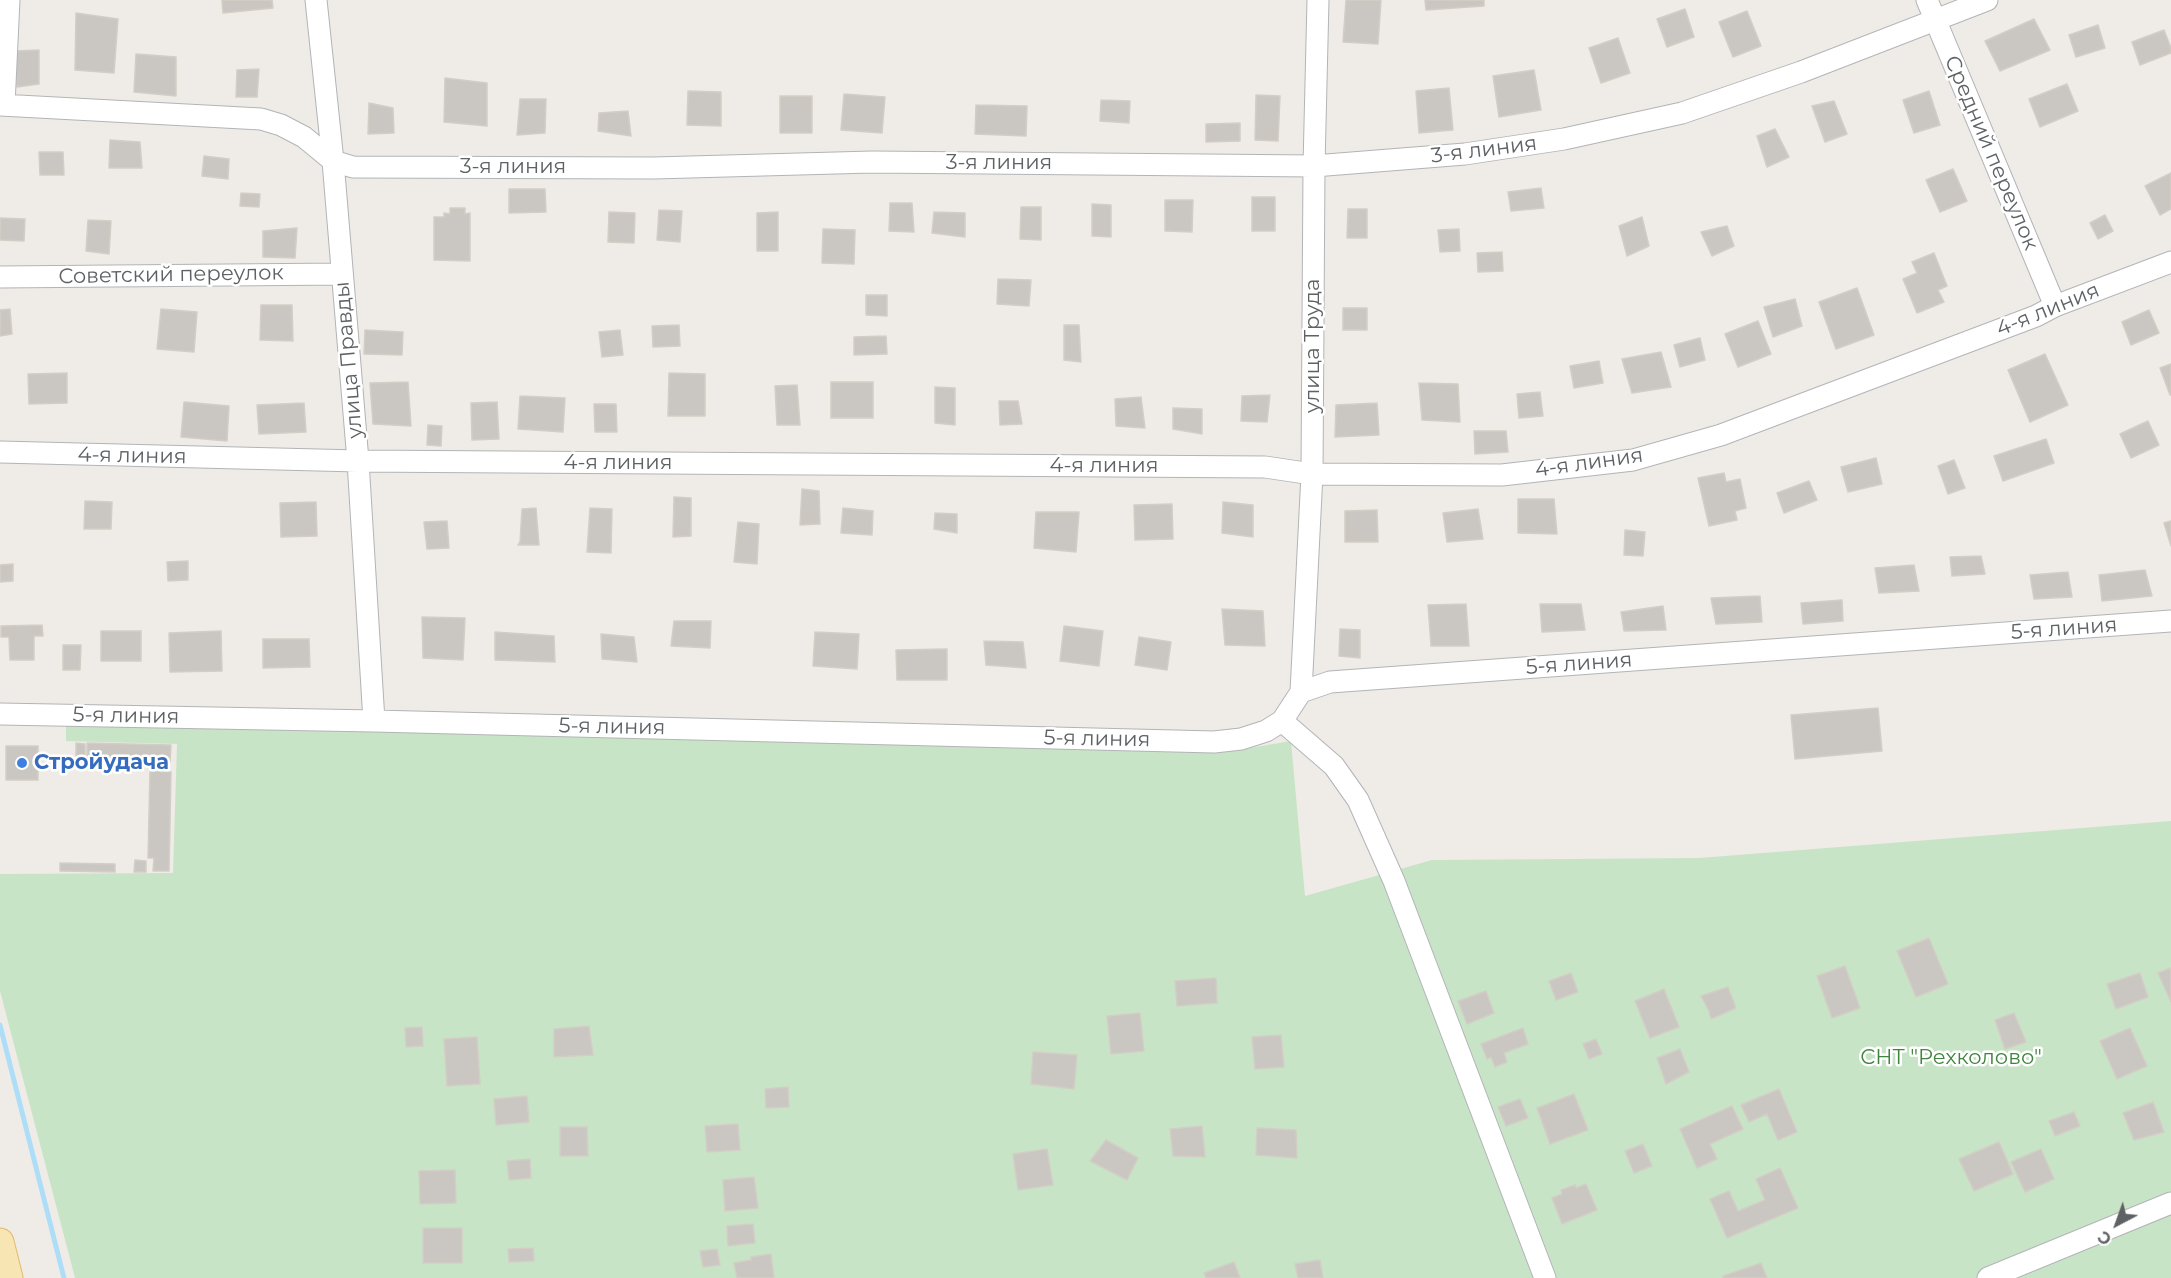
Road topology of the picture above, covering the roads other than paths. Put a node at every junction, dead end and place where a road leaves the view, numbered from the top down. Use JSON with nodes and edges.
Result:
{"nodes":[{"id":1,"x":9,"y":0,"type":"edge"},
{"id":2,"x":316,"y":0,"type":"edge"},
{"id":3,"x":1318,"y":0,"type":"edge"},
{"id":4,"x":1927,"y":0,"type":"edge"},
{"id":5,"x":1987,"y":0,"type":"edge"},
{"id":6,"x":1936,"y":20,"type":"junction"},
{"id":7,"x":2,"y":105,"type":"edge"},
{"id":8,"x":333,"y":161,"type":"junction"},
{"id":9,"x":1314,"y":166,"type":"junction"},
{"id":10,"x":2171,"y":262,"type":"edge"},
{"id":11,"x":341,"y":274,"type":"junction"},
{"id":12,"x":0,"y":277,"type":"edge"},
{"id":13,"x":2055,"y":306,"type":"junction"},
{"id":14,"x":0,"y":452,"type":"edge"},
{"id":15,"x":358,"y":461,"type":"junction"},
{"id":16,"x":1312,"y":474,"type":"junction"},
{"id":17,"x":2171,"y":621,"type":"edge"},
{"id":18,"x":1301,"y":692,"type":"junction"},
{"id":19,"x":0,"y":714,"type":"edge"},
{"id":20,"x":374,"y":721,"type":"junction"},
{"id":21,"x":1282,"y":721,"type":"junction"},
{"id":22,"x":2171,"y":1203,"type":"edge"},
{"id":23,"x":0,"y":1242,"type":"edge"},
{"id":24,"x":9,"y":1278,"type":"edge"},
{"id":25,"x":1545,"y":1278,"type":"edge"},
{"id":26,"x":1988,"y":1278,"type":"edge"}],
"edges":[{"from":1,"to":7,"type":"street"},
{"from":2,"to":8,"type":"street","name":"улица Правды"},
{"from":3,"to":9,"type":"street","name":"улица Труда"},
{"from":4,"to":6,"type":"street","name":"Средний переулок"},
{"from":5,"to":6,"type":"street","name":"3-я линия"},
{"from":6,"to":9,"type":"street","name":"3-я линия"},
{"from":6,"to":13,"type":"street","name":"Средний переулок"},
{"from":7,"to":8,"type":"street","name":"3-я линия"},
{"from":8,"to":9,"type":"street","name":"3-я линия"},
{"from":8,"to":11,"type":"street","name":"улица Правды"},
{"from":9,"to":16,"type":"street","name":"улица Труда"},
{"from":10,"to":13,"type":"street","name":"4-я линия"},
{"from":11,"to":12,"type":"street","name":"Советский переулок"},
{"from":11,"to":15,"type":"street","name":"улица Правды"},
{"from":13,"to":16,"type":"street","name":"4-я линия"},
{"from":14,"to":15,"type":"street","name":"4-я линия"},
{"from":15,"to":16,"type":"street","name":"4-я линия"},
{"from":15,"to":20,"type":"street","name":"улица Правды"},
{"from":16,"to":18,"type":"street","name":"улица Труда"},
{"from":17,"to":18,"type":"street","name":"5-я линия"},
{"from":18,"to":21,"type":"street"},
{"from":19,"to":20,"type":"street","name":"5-я линия"},
{"from":20,"to":21,"type":"street","name":"5-я линия"},
{"from":21,"to":25,"type":"street"},
{"from":22,"to":26,"type":"street"},
{"from":23,"to":24,"type":"main road"}]}
